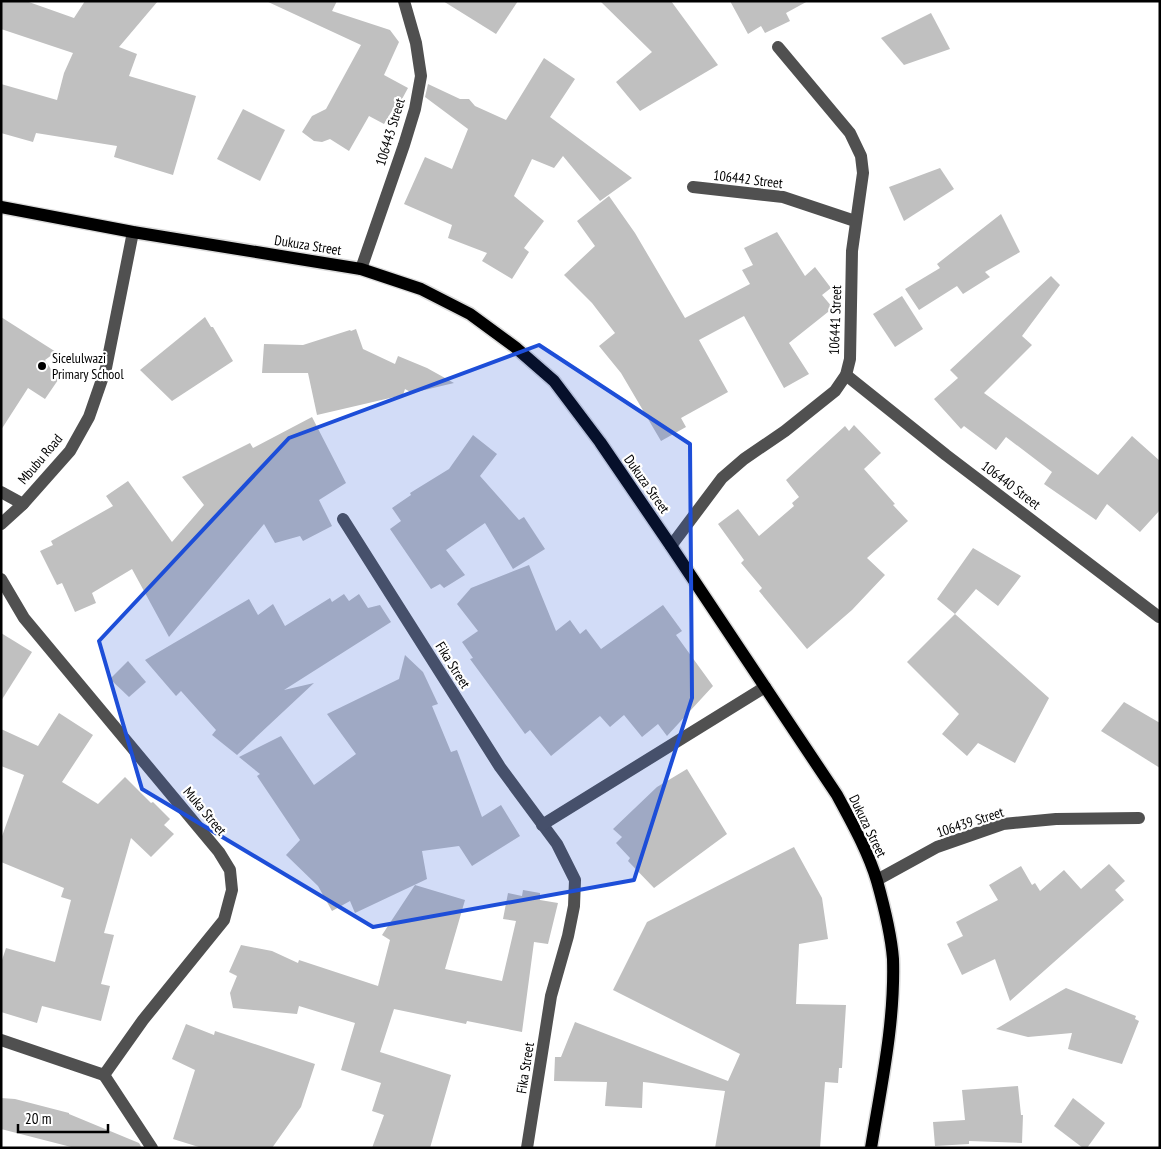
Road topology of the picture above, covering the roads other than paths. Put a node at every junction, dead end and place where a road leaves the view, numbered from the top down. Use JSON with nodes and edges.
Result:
{"nodes":[{"id":1,"x":404,"y":1,"type":"edge"},
{"id":2,"x":778,"y":47,"type":"dead end"},
{"id":3,"x":693,"y":187,"type":"dead end"},
{"id":4,"x":1,"y":207,"type":"edge"},
{"id":5,"x":855,"y":222,"type":"junction"},
{"id":6,"x":133,"y":232,"type":"junction"},
{"id":7,"x":360,"y":269,"type":"junction"},
{"id":8,"x":846,"y":375,"type":"junction"},
{"id":9,"x":1,"y":492,"type":"edge"},
{"id":10,"x":22,"y":504,"type":"junction"},
{"id":11,"x":343,"y":519,"type":"dead end"},
{"id":12,"x":1,"y":524,"type":"edge"},
{"id":13,"x":671,"y":546,"type":"junction"},
{"id":14,"x":1,"y":579,"type":"edge"},
{"id":15,"x":1159,"y":617,"type":"edge"},
{"id":16,"x":765,"y":687,"type":"junction"},
{"id":17,"x":1139,"y":818,"type":"dead end"},
{"id":18,"x":542,"y":825,"type":"junction"},
{"id":19,"x":877,"y":880,"type":"junction"},
{"id":20,"x":1,"y":1040,"type":"edge"},
{"id":21,"x":104,"y":1076,"type":"junction"},
{"id":22,"x":152,"y":1148,"type":"edge"},
{"id":23,"x":527,"y":1148,"type":"edge"},
{"id":24,"x":871,"y":1148,"type":"edge"}],
"edges":[{"from":1,"to":7,"type":"street","name":"106443 Street"},
{"from":2,"to":5,"type":"street","name":"106441 Street"},
{"from":3,"to":5,"type":"street","name":"106442 Street"},
{"from":4,"to":6,"type":"main road","name":"Dukuza Street"},
{"from":5,"to":8,"type":"street","name":"106441 Street"},
{"from":6,"to":7,"type":"main road","name":"Dukuza Street"},
{"from":6,"to":10,"type":"street","name":"Mbubu Road"},
{"from":7,"to":13,"type":"main road","name":"Dukuza Street"},
{"from":8,"to":13,"type":"street","name":"106441 Street"},
{"from":8,"to":15,"type":"street","name":"106440 Street"},
{"from":9,"to":10,"type":"street"},
{"from":10,"to":12,"type":"street","name":"Mbubu Road"},
{"from":11,"to":18,"type":"street","name":"Fika Street"},
{"from":13,"to":16,"type":"main road","name":"Dukuza Street"},
{"from":14,"to":21,"type":"street","name":"Muka Street"},
{"from":16,"to":18,"type":"street"},
{"from":16,"to":19,"type":"main road","name":"Dukuza Street"},
{"from":17,"to":19,"type":"street","name":"106439 Street"},
{"from":18,"to":23,"type":"street","name":"Fika Street"},
{"from":19,"to":24,"type":"main road","name":"Dukuza Street"},
{"from":20,"to":21,"type":"street"},
{"from":21,"to":22,"type":"street"}]}
